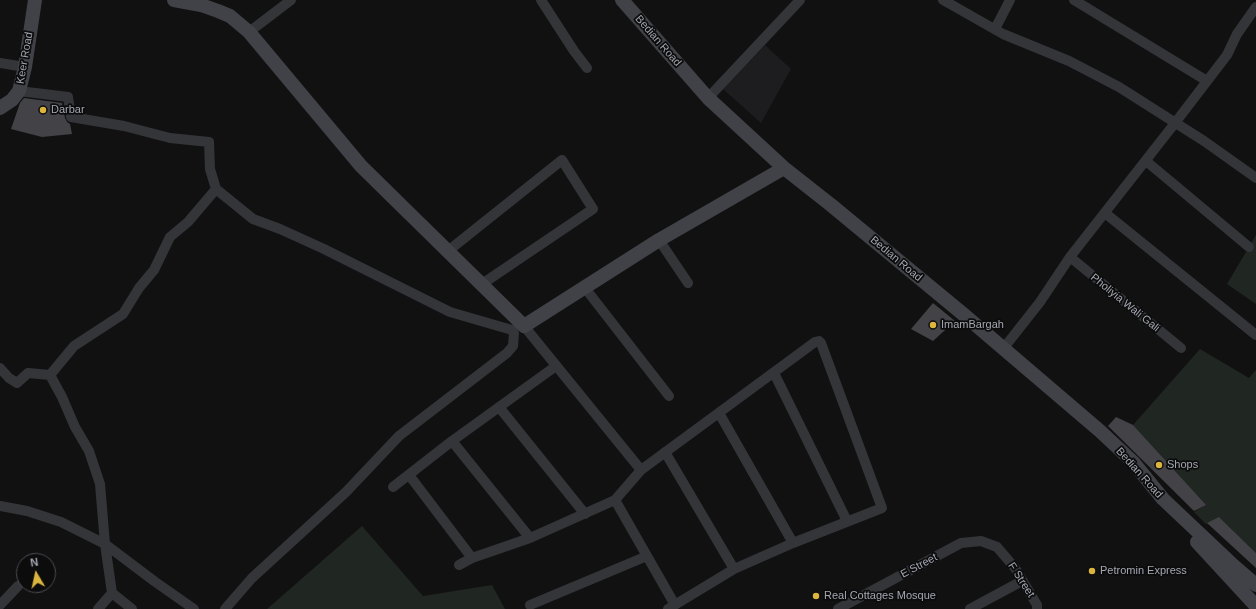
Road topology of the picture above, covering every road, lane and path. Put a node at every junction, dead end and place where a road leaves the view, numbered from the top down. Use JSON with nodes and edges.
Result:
{"nodes":[{"id":1,"x":35,"y":0,"type":"edge"},
{"id":2,"x":174,"y":0,"type":"edge"},
{"id":3,"x":291,"y":0,"type":"edge"},
{"id":4,"x":541,"y":0,"type":"edge"},
{"id":5,"x":800,"y":0,"type":"edge"},
{"id":6,"x":943,"y":0,"type":"edge"},
{"id":7,"x":1010,"y":0,"type":"edge"},
{"id":8,"x":1074,"y":0,"type":"edge"},
{"id":9,"x":626,"y":2,"type":"edge"},
{"id":10,"x":1256,"y":7,"type":"edge"},
{"id":11,"x":995,"y":29,"type":"junction"},
{"id":12,"x":249,"y":32,"type":"junction"},
{"id":13,"x":0,"y":63,"type":"edge"},
{"id":14,"x":25,"y":67,"type":"junction"},
{"id":15,"x":587,"y":68,"type":"dead end"},
{"id":16,"x":1207,"y":81,"type":"junction"},
{"id":17,"x":19,"y":91,"type":"junction"},
{"id":18,"x":708,"y":98,"type":"junction"},
{"id":19,"x":0,"y":108,"type":"edge"},
{"id":20,"x":1175,"y":123,"type":"junction"},
{"id":21,"x":1146,"y":161,"type":"junction"},
{"id":22,"x":784,"y":168,"type":"junction"},
{"id":23,"x":1256,"y":178,"type":"edge"},
{"id":24,"x":216,"y":189,"type":"junction"},
{"id":25,"x":1105,"y":212,"type":"junction"},
{"id":26,"x":659,"y":240,"type":"junction"},
{"id":27,"x":1249,"y":247,"type":"dead end"},
{"id":28,"x":448,"y":250,"type":"junction"},
{"id":29,"x":1070,"y":258,"type":"junction"},
{"id":30,"x":688,"y":283,"type":"dead end"},
{"id":31,"x":482,"y":284,"type":"junction"},
{"id":32,"x":585,"y":288,"type":"junction"},
{"id":33,"x":524,"y":326,"type":"junction"},
{"id":34,"x":1256,"y":335,"type":"edge"},
{"id":35,"x":1181,"y":348,"type":"dead end"},
{"id":36,"x":1003,"y":349,"type":"junction"},
{"id":37,"x":556,"y":366,"type":"junction"},
{"id":38,"x":0,"y":368,"type":"edge"},
{"id":39,"x":774,"y":373,"type":"junction"},
{"id":40,"x":50,"y":375,"type":"junction"},
{"id":41,"x":669,"y":396,"type":"dead end"},
{"id":42,"x":499,"y":407,"type":"junction"},
{"id":43,"x":719,"y":412,"type":"junction"},
{"id":44,"x":452,"y":441,"type":"junction"},
{"id":45,"x":665,"y":452,"type":"junction"},
{"id":46,"x":641,"y":470,"type":"junction"},
{"id":47,"x":409,"y":475,"type":"junction"},
{"id":48,"x":393,"y":487,"type":"dead end"},
{"id":49,"x":615,"y":500,"type":"junction"},
{"id":50,"x":0,"y":506,"type":"edge"},
{"id":51,"x":1176,"y":512,"type":"junction"},
{"id":52,"x":585,"y":514,"type":"junction"},
{"id":53,"x":847,"y":521,"type":"junction"},
{"id":54,"x":530,"y":538,"type":"junction"},
{"id":55,"x":982,"y":541,"type":"joint"},
{"id":56,"x":105,"y":544,"type":"junction"},
{"id":57,"x":793,"y":544,"type":"junction"},
{"id":58,"x":647,"y":556,"type":"junction"},
{"id":59,"x":472,"y":558,"type":"junction"},
{"id":60,"x":459,"y":565,"type":"dead end"},
{"id":61,"x":734,"y":570,"type":"junction"},
{"id":62,"x":1022,"y":581,"type":"junction"},
{"id":63,"x":1256,"y":585,"type":"edge"},
{"id":64,"x":16,"y":588,"type":"edge"},
{"id":65,"x":112,"y":593,"type":"junction"},
{"id":66,"x":1253,"y":604,"type":"edge"},
{"id":67,"x":0,"y":605,"type":"edge"},
{"id":68,"x":530,"y":605,"type":"dead end"},
{"id":69,"x":672,"y":607,"type":"edge"},
{"id":70,"x":98,"y":609,"type":"edge"},
{"id":71,"x":132,"y":609,"type":"edge"},
{"id":72,"x":194,"y":609,"type":"edge"},
{"id":73,"x":224,"y":609,"type":"edge"},
{"id":74,"x":838,"y":609,"type":"edge"},
{"id":75,"x":970,"y":609,"type":"edge"},
{"id":76,"x":1037,"y":609,"type":"edge"}],
"edges":[{"from":1,"to":14,"type":"main road","name":"Keer Road"},
{"from":2,"to":12,"type":"main road"},
{"from":3,"to":12,"type":"street"},
{"from":4,"to":15,"type":"street"},
{"from":5,"to":18,"type":"street"},
{"from":6,"to":11,"type":"street"},
{"from":7,"to":11,"type":"street"},
{"from":8,"to":16,"type":"street"},
{"from":9,"to":18,"type":"main road","name":"Bedian Road"},
{"from":10,"to":16,"type":"street"},
{"from":11,"to":20,"type":"street"},
{"from":12,"to":28,"type":"main road"},
{"from":13,"to":14,"type":"street"},
{"from":14,"to":17,"type":"main road","name":"Keer Road"},
{"from":16,"to":20,"type":"street"},
{"from":17,"to":19,"type":"main road","name":"Keer Road"},
{"from":17,"to":24,"type":"street"},
{"from":18,"to":22,"type":"main road","name":"Bedian Road"},
{"from":20,"to":21,"type":"street"},
{"from":20,"to":23,"type":"street"},
{"from":21,"to":25,"type":"street"},
{"from":21,"to":27,"type":"street"},
{"from":22,"to":26,"type":"main road"},
{"from":22,"to":36,"type":"main road","name":"Bedian Road"},
{"from":24,"to":40,"type":"street"},
{"from":24,"to":73,"type":"street"},
{"from":25,"to":29,"type":"street"},
{"from":25,"to":34,"type":"street"},
{"from":26,"to":30,"type":"street"},
{"from":26,"to":32,"type":"main road"},
{"from":28,"to":31,"type":"main road"},
{"from":28,"to":31,"type":"street"},
{"from":29,"to":35,"type":"street","name":"Pholiyia Wali Gali"},
{"from":29,"to":36,"type":"street"},
{"from":31,"to":33,"type":"main road"},
{"from":32,"to":33,"type":"main road"},
{"from":32,"to":41,"type":"street"},
{"from":33,"to":37,"type":"street"},
{"from":36,"to":51,"type":"main road","name":"Bedian Road"},
{"from":37,"to":42,"type":"street"},
{"from":37,"to":46,"type":"street"},
{"from":38,"to":40,"type":"street"},
{"from":39,"to":43,"type":"street"},
{"from":39,"to":53,"type":"street"},
{"from":39,"to":53,"type":"street"},
{"from":40,"to":56,"type":"street"},
{"from":42,"to":44,"type":"street"},
{"from":42,"to":52,"type":"street"},
{"from":43,"to":45,"type":"street"},
{"from":43,"to":57,"type":"street"},
{"from":44,"to":47,"type":"street"},
{"from":44,"to":54,"type":"street"},
{"from":45,"to":46,"type":"street"},
{"from":45,"to":61,"type":"street"},
{"from":46,"to":49,"type":"street"},
{"from":47,"to":48,"type":"street"},
{"from":47,"to":59,"type":"street"},
{"from":49,"to":52,"type":"street"},
{"from":49,"to":58,"type":"street"},
{"from":50,"to":56,"type":"street"},
{"from":51,"to":63,"type":"main road","name":"Bedian Road"},
{"from":51,"to":66,"type":"main road","name":"Bedian Road"},
{"from":52,"to":54,"type":"street"},
{"from":53,"to":57,"type":"street"},
{"from":54,"to":59,"type":"street"},
{"from":55,"to":62,"type":"street","name":"F Street"},
{"from":55,"to":74,"type":"street","name":"E Street"},
{"from":56,"to":65,"type":"street"},
{"from":56,"to":72,"type":"street"},
{"from":57,"to":61,"type":"street"},
{"from":58,"to":68,"type":"street"},
{"from":58,"to":69,"type":"street"},
{"from":59,"to":60,"type":"street"},
{"from":61,"to":69,"type":"street"},
{"from":62,"to":75,"type":"street"},
{"from":62,"to":76,"type":"street","name":"F Street"},
{"from":64,"to":67,"type":"street"},
{"from":65,"to":70,"type":"street"},
{"from":65,"to":71,"type":"street"}]}
